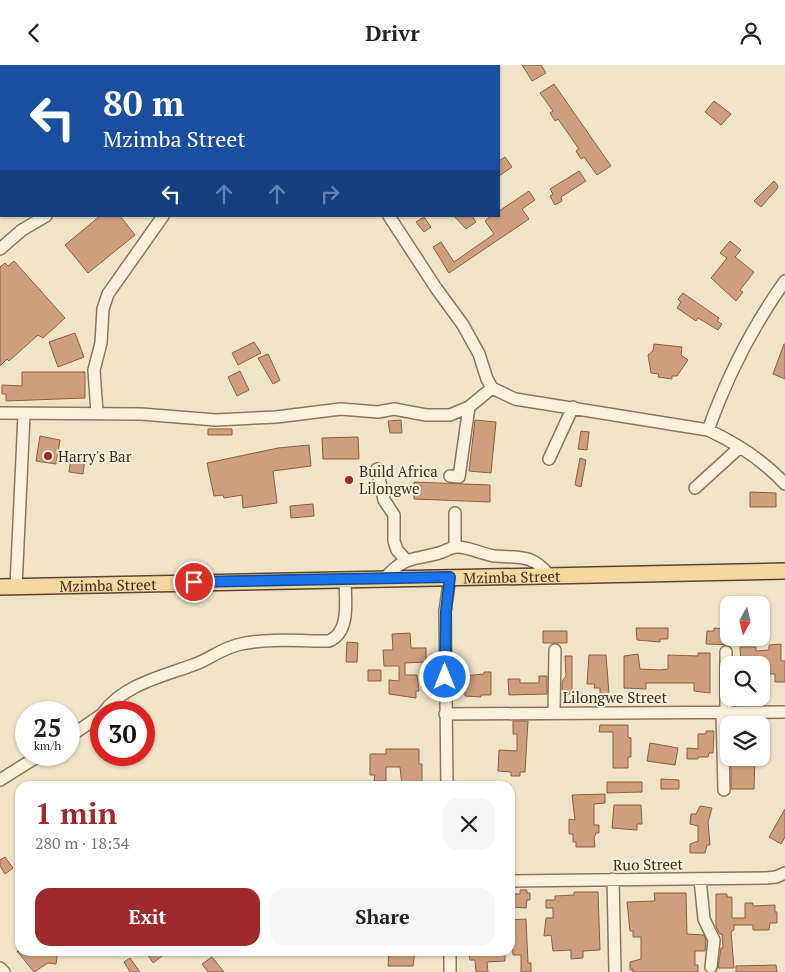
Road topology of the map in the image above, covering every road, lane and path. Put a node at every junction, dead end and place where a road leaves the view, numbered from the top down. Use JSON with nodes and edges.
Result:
{"nodes":[{"id":1,"x":44,"y":217,"type":"edge"},
{"id":2,"x":162,"y":217,"type":"edge"},
{"id":3,"x":390,"y":217,"type":"edge"},
{"id":4,"x":0,"y":249,"type":"edge"},
{"id":5,"x":785,"y":281,"type":"edge"},
{"id":6,"x":492,"y":388,"type":"junction"},
{"id":7,"x":469,"y":407,"type":"junction"},
{"id":8,"x":573,"y":407,"type":"junction"},
{"id":9,"x":0,"y":413,"type":"edge"},
{"id":10,"x":97,"y":413,"type":"junction"},
{"id":11,"x":24,"y":415,"type":"junction"},
{"id":12,"x":708,"y":430,"type":"junction"},
{"id":13,"x":739,"y":448,"type":"junction"},
{"id":14,"x":549,"y":459,"type":"dead end"},
{"id":15,"x":377,"y":469,"type":"dead end"},
{"id":16,"x":450,"y":476,"type":"dead end"},
{"id":17,"x":785,"y":485,"type":"edge"},
{"id":18,"x":695,"y":488,"type":"dead end"},
{"id":19,"x":455,"y":513,"type":"dead end"},
{"id":20,"x":455,"y":547,"type":"junction"},
{"id":21,"x":406,"y":560,"type":"junction"},
{"id":22,"x":785,"y":571,"type":"edge"},
{"id":23,"x":549,"y":575,"type":"junction"},
{"id":24,"x":450,"y":577,"type":"junction"},
{"id":25,"x":385,"y":578,"type":"junction"},
{"id":26,"x":345,"y":579,"type":"junction"},
{"id":27,"x":0,"y":587,"type":"edge"},
{"id":28,"x":16,"y":587,"type":"junction"},
{"id":29,"x":554,"y":650,"type":"dead end"},
{"id":30,"x":726,"y":652,"type":"dead end"},
{"id":31,"x":113,"y":701,"type":"edge"},
{"id":32,"x":554,"y":712,"type":"junction"},
{"id":33,"x":785,"y":712,"type":"edge"},
{"id":34,"x":724,"y":713,"type":"junction"},
{"id":35,"x":446,"y":714,"type":"junction"},
{"id":36,"x":22,"y":766,"type":"edge"},
{"id":37,"x":0,"y":780,"type":"edge"},
{"id":38,"x":447,"y":781,"type":"edge"},
{"id":39,"x":724,"y":789,"type":"dead end"},
{"id":40,"x":785,"y":873,"type":"edge"},
{"id":41,"x":613,"y":879,"type":"junction"},
{"id":42,"x":700,"y":879,"type":"junction"},
{"id":43,"x":515,"y":881,"type":"edge"},
{"id":44,"x":450,"y":956,"type":"edge"},
{"id":45,"x":0,"y":967,"type":"edge"},
{"id":46,"x":711,"y":967,"type":"dead end"},
{"id":47,"x":4,"y":972,"type":"edge"},
{"id":48,"x":450,"y":972,"type":"edge"},
{"id":49,"x":615,"y":972,"type":"edge"}],
"edges":[{"from":1,"to":4,"type":"street"},
{"from":2,"to":10,"type":"street"},
{"from":3,"to":6,"type":"street"},
{"from":5,"to":12,"type":"street"},
{"from":6,"to":7,"type":"street"},
{"from":6,"to":8,"type":"street"},
{"from":7,"to":10,"type":"street"},
{"from":7,"to":16,"type":"street"},
{"from":8,"to":12,"type":"street"},
{"from":8,"to":14,"type":"street"},
{"from":9,"to":11,"type":"street"},
{"from":10,"to":11,"type":"street"},
{"from":11,"to":28,"type":"street"},
{"from":12,"to":13,"type":"street"},
{"from":13,"to":17,"type":"street"},
{"from":13,"to":18,"type":"street"},
{"from":15,"to":21,"type":"street"},
{"from":19,"to":20,"type":"street"},
{"from":20,"to":21,"type":"street"},
{"from":20,"to":23,"type":"street"},
{"from":21,"to":25,"type":"street"},
{"from":22,"to":23,"type":"main road","name":"Mzimba Street"},
{"from":23,"to":24,"type":"main road","name":"Mzimba Street"},
{"from":24,"to":25,"type":"main road","name":"Mzimba Street"},
{"from":24,"to":35,"type":"street"},
{"from":25,"to":26,"type":"main road","name":"Mzimba Street"},
{"from":26,"to":28,"type":"main road","name":"Mzimba Street"},
{"from":26,"to":31,"type":"street"},
{"from":27,"to":28,"type":"main road","name":"Mzimba Street"},
{"from":29,"to":32,"type":"street"},
{"from":30,"to":34,"type":"street"},
{"from":32,"to":34,"type":"street","name":"Lilongwe Street"},
{"from":32,"to":35,"type":"street","name":"Lilongwe Street"},
{"from":33,"to":34,"type":"street","name":"Lilongwe Street"},
{"from":34,"to":39,"type":"street"},
{"from":35,"to":38,"type":"street"},
{"from":36,"to":37,"type":"street"},
{"from":40,"to":42,"type":"street","name":"Ruo Street"},
{"from":41,"to":42,"type":"street","name":"Ruo Street"},
{"from":41,"to":43,"type":"street","name":"Ruo Street"},
{"from":41,"to":49,"type":"street"},
{"from":42,"to":46,"type":"street"},
{"from":44,"to":48,"type":"street"},
{"from":45,"to":47,"type":"street"}]}
